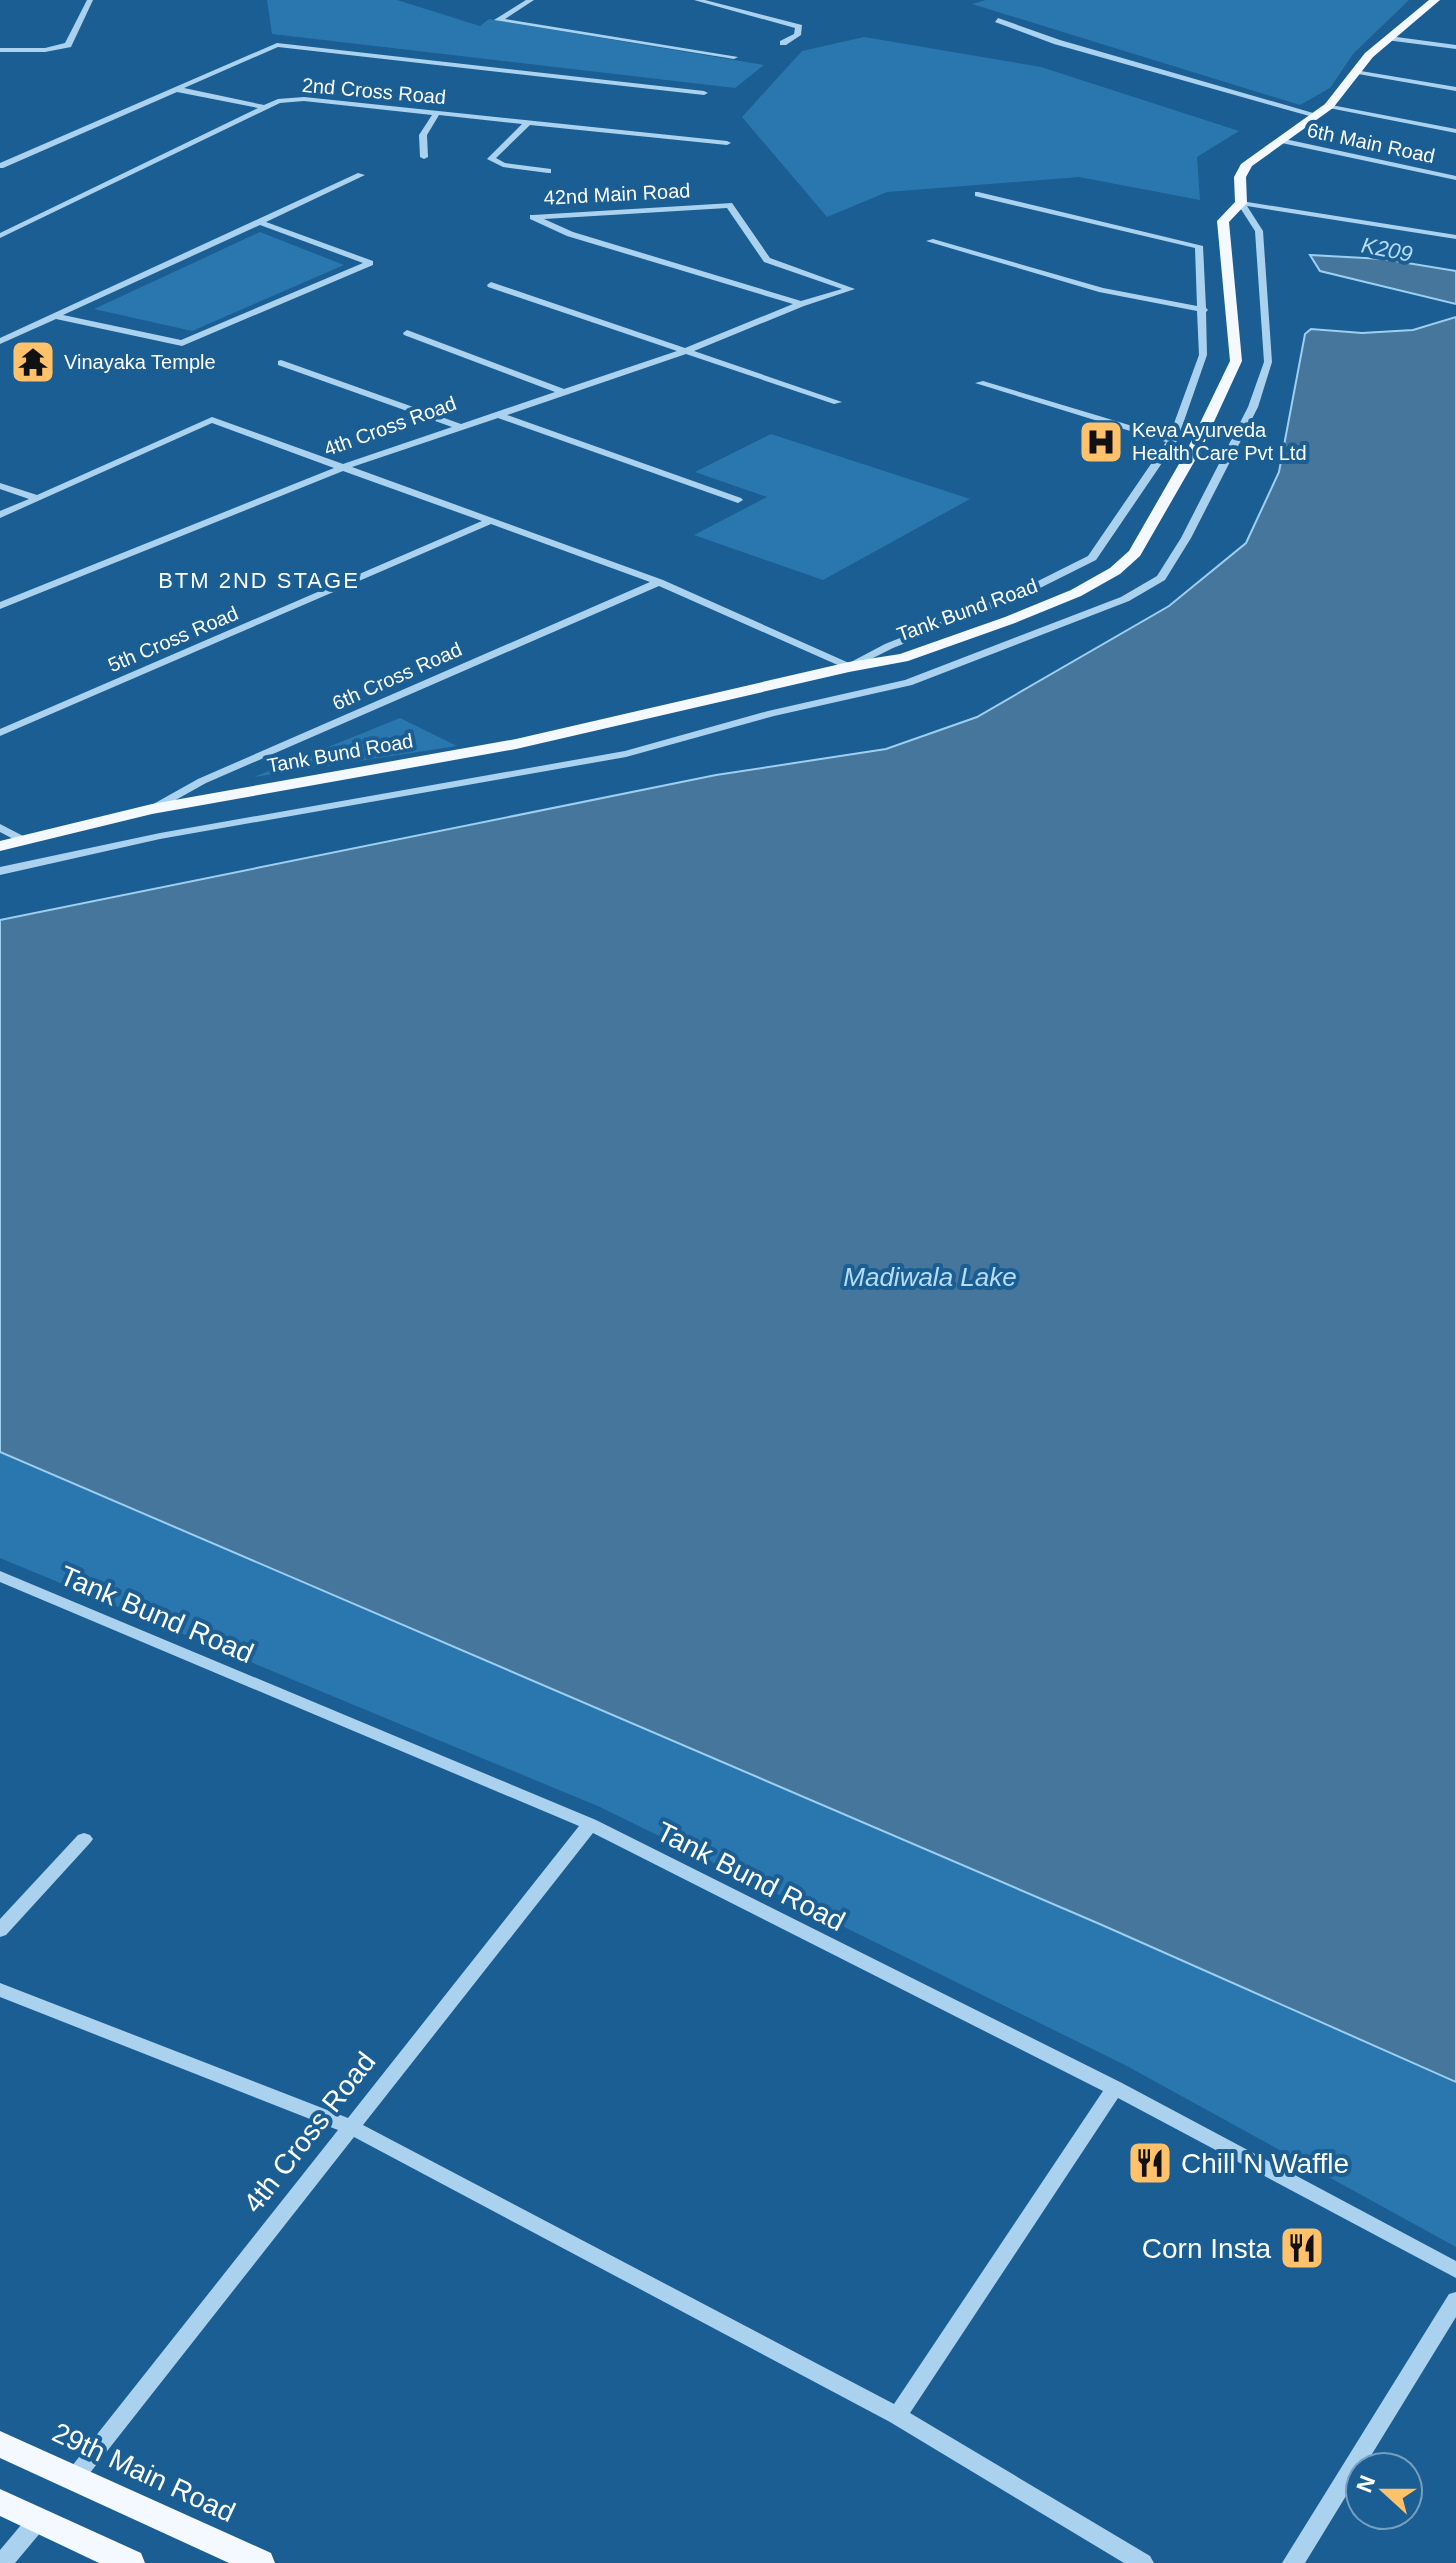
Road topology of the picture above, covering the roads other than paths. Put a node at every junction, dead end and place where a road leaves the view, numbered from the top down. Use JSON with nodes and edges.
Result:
{"nodes":[{"id":1,"x":90,"y":0,"type":"edge"},
{"id":2,"x":531,"y":0,"type":"edge"},
{"id":3,"x":697,"y":0,"type":"edge"},
{"id":4,"x":1435,"y":0,"type":"edge"},
{"id":5,"x":998,"y":20,"type":"dead end"},
{"id":6,"x":1389,"y":38,"type":"junction"},
{"id":7,"x":783,"y":43,"type":"dead end"},
{"id":8,"x":1456,"y":47,"type":"edge"},
{"id":9,"x":0,"y":50,"type":"edge"},
{"id":10,"x":734,"y":57,"type":"dead end"},
{"id":11,"x":1358,"y":72,"type":"junction"},
{"id":12,"x":175,"y":89,"type":"junction"},
{"id":13,"x":1456,"y":89,"type":"edge"},
{"id":14,"x":704,"y":93,"type":"dead end"},
{"id":15,"x":261,"y":106,"type":"junction"},
{"id":16,"x":1322,"y":111,"type":"junction"},
{"id":17,"x":437,"y":113,"type":"junction"},
{"id":18,"x":528,"y":122,"type":"junction"},
{"id":19,"x":1456,"y":131,"type":"edge"},
{"id":20,"x":1280,"y":140,"type":"junction"},
{"id":21,"x":727,"y":143,"type":"dead end"},
{"id":22,"x":424,"y":157,"type":"dead end"},
{"id":23,"x":0,"y":166,"type":"edge"},
{"id":24,"x":548,"y":171,"type":"dead end"},
{"id":25,"x":361,"y":175,"type":"dead end"},
{"id":26,"x":1456,"y":178,"type":"edge"},
{"id":27,"x":978,"y":194,"type":"dead end"},
{"id":28,"x":1241,"y":203,"type":"junction"},
{"id":29,"x":260,"y":222,"type":"junction"},
{"id":30,"x":0,"y":236,"type":"edge"},
{"id":31,"x":1456,"y":237,"type":"edge"},
{"id":32,"x":930,"y":241,"type":"dead end"},
{"id":33,"x":491,"y":285,"type":"dead end"},
{"id":34,"x":852,"y":296,"type":"dead end"},
{"id":35,"x":801,"y":304,"type":"junction"},
{"id":36,"x":1204,"y":310,"type":"junction"},
{"id":37,"x":55,"y":316,"type":"junction"},
{"id":38,"x":755,"y":324,"type":"junction"},
{"id":39,"x":407,"y":333,"type":"dead end"},
{"id":40,"x":0,"y":341,"type":"edge"},
{"id":41,"x":683,"y":352,"type":"junction"},
{"id":42,"x":281,"y":363,"type":"dead end"},
{"id":43,"x":980,"y":383,"type":"dead end"},
{"id":44,"x":562,"y":392,"type":"junction"},
{"id":45,"x":837,"y":402,"type":"dead end"},
{"id":46,"x":496,"y":414,"type":"junction"},
{"id":47,"x":460,"y":427,"type":"junction"},
{"id":48,"x":1172,"y":441,"type":"junction"},
{"id":49,"x":344,"y":467,"type":"junction"},
{"id":50,"x":0,"y":486,"type":"edge"},
{"id":51,"x":37,"y":498,"type":"junction"},
{"id":52,"x":738,"y":500,"type":"dead end"},
{"id":53,"x":0,"y":515,"type":"edge"},
{"id":54,"x":493,"y":520,"type":"junction"},
{"id":55,"x":659,"y":582,"type":"junction"},
{"id":56,"x":0,"y":606,"type":"edge"},
{"id":57,"x":849,"y":667,"type":"junction"},
{"id":58,"x":0,"y":733,"type":"edge"},
{"id":59,"x":152,"y":809,"type":"junction"},
{"id":60,"x":0,"y":827,"type":"edge"},
{"id":61,"x":23,"y":840,"type":"junction"},
{"id":62,"x":0,"y":846,"type":"edge"},
{"id":63,"x":0,"y":871,"type":"edge"},
{"id":64,"x":1,"y":1578,"type":"edge"},
{"id":65,"x":590,"y":1824,"type":"junction"},
{"id":66,"x":84,"y":1839,"type":"dead end"},
{"id":67,"x":0,"y":1930,"type":"edge"},
{"id":68,"x":0,"y":1990,"type":"edge"},
{"id":69,"x":1115,"y":2088,"type":"junction"},
{"id":70,"x":349,"y":2126,"type":"junction"},
{"id":71,"x":1456,"y":2270,"type":"edge"},
{"id":72,"x":1456,"y":2300,"type":"edge"},
{"id":73,"x":897,"y":2416,"type":"junction"},
{"id":74,"x":0,"y":2444,"type":"edge"},
{"id":75,"x":75,"y":2477,"type":"junction"},
{"id":76,"x":0,"y":2502,"type":"edge"},
{"id":77,"x":39,"y":2519,"type":"junction"},
{"id":78,"x":2,"y":2563,"type":"edge"},
{"id":79,"x":130,"y":2563,"type":"edge"},
{"id":80,"x":260,"y":2563,"type":"edge"},
{"id":81,"x":1143,"y":2563,"type":"edge"},
{"id":82,"x":1293,"y":2563,"type":"edge"}],
"edges":[{"from":1,"to":9,"type":"street"},
{"from":2,"to":10,"type":"street"},
{"from":3,"to":7,"type":"street"},
{"from":4,"to":6,"type":"main road","name":"Tank Bund Road"},
{"from":5,"to":16,"type":"street"},
{"from":6,"to":8,"type":"street"},
{"from":6,"to":11,"type":"main road","name":"Tank Bund Road"},
{"from":11,"to":13,"type":"street"},
{"from":11,"to":16,"type":"main road","name":"Tank Bund Road"},
{"from":12,"to":14,"type":"street"},
{"from":12,"to":15,"type":"street"},
{"from":12,"to":23,"type":"street"},
{"from":15,"to":17,"type":"street","name":"2nd Cross Road"},
{"from":15,"to":30,"type":"street","name":"2nd Cross Road"},
{"from":16,"to":19,"type":"street"},
{"from":16,"to":20,"type":"main road","name":"Tank Bund Road"},
{"from":17,"to":18,"type":"street","name":"2nd Cross Road"},
{"from":17,"to":22,"type":"street"},
{"from":18,"to":21,"type":"street","name":"2nd Cross Road"},
{"from":18,"to":24,"type":"street"},
{"from":20,"to":26,"type":"street","name":"6th Main Road"},
{"from":20,"to":28,"type":"main road","name":"Tank Bund Road"},
{"from":25,"to":29,"type":"street"},
{"from":27,"to":36,"type":"street"},
{"from":28,"to":31,"type":"street"},
{"from":28,"to":57,"type":"main road","name":"Tank Bund Road"},
{"from":28,"to":63,"type":"street"},
{"from":29,"to":37,"type":"street"},
{"from":29,"to":37,"type":"street"},
{"from":32,"to":36,"type":"street"},
{"from":33,"to":41,"type":"street"},
{"from":34,"to":38,"type":"street"},
{"from":35,"to":35,"type":"street","name":"42nd Main Road"},
{"from":35,"to":38,"type":"street","name":"4th Cross Road"},
{"from":36,"to":48,"type":"street"},
{"from":37,"to":40,"type":"street"},
{"from":38,"to":41,"type":"street","name":"4th Cross Road"},
{"from":39,"to":44,"type":"street"},
{"from":41,"to":44,"type":"street","name":"4th Cross Road"},
{"from":41,"to":45,"type":"street"},
{"from":42,"to":47,"type":"street"},
{"from":43,"to":48,"type":"street"},
{"from":44,"to":46,"type":"street","name":"4th Cross Road"},
{"from":46,"to":47,"type":"street","name":"4th Cross Road"},
{"from":46,"to":52,"type":"street"},
{"from":47,"to":49,"type":"street","name":"4th Cross Road"},
{"from":48,"to":57,"type":"street"},
{"from":49,"to":51,"type":"street"},
{"from":49,"to":54,"type":"street"},
{"from":49,"to":56,"type":"street","name":"4th Cross Road"},
{"from":50,"to":51,"type":"street"},
{"from":51,"to":53,"type":"street"},
{"from":54,"to":55,"type":"street"},
{"from":54,"to":58,"type":"street","name":"5th Cross Road"},
{"from":55,"to":57,"type":"street"},
{"from":55,"to":59,"type":"street","name":"6th Cross Road"},
{"from":57,"to":59,"type":"main road","name":"Tank Bund Road"},
{"from":59,"to":61,"type":"main road","name":"Tank Bund Road"},
{"from":60,"to":61,"type":"street"},
{"from":61,"to":62,"type":"main road","name":"Tank Bund Road"},
{"from":64,"to":65,"type":"street","name":"Tank Bund Road"},
{"from":65,"to":69,"type":"street","name":"Tank Bund Road"},
{"from":65,"to":70,"type":"street","name":"4th Cross Road"},
{"from":66,"to":67,"type":"street"},
{"from":68,"to":70,"type":"street"},
{"from":69,"to":71,"type":"street","name":"Tank Bund Road"},
{"from":69,"to":73,"type":"street"},
{"from":70,"to":73,"type":"street"},
{"from":70,"to":75,"type":"street","name":"4th Cross Road"},
{"from":72,"to":82,"type":"street"},
{"from":73,"to":81,"type":"street"},
{"from":74,"to":75,"type":"main road","name":"29th Main Road"},
{"from":75,"to":80,"type":"main road","name":"29th Main Road"},
{"from":76,"to":77,"type":"main road"},
{"from":77,"to":78,"type":"street"},
{"from":77,"to":79,"type":"main road"}]}
